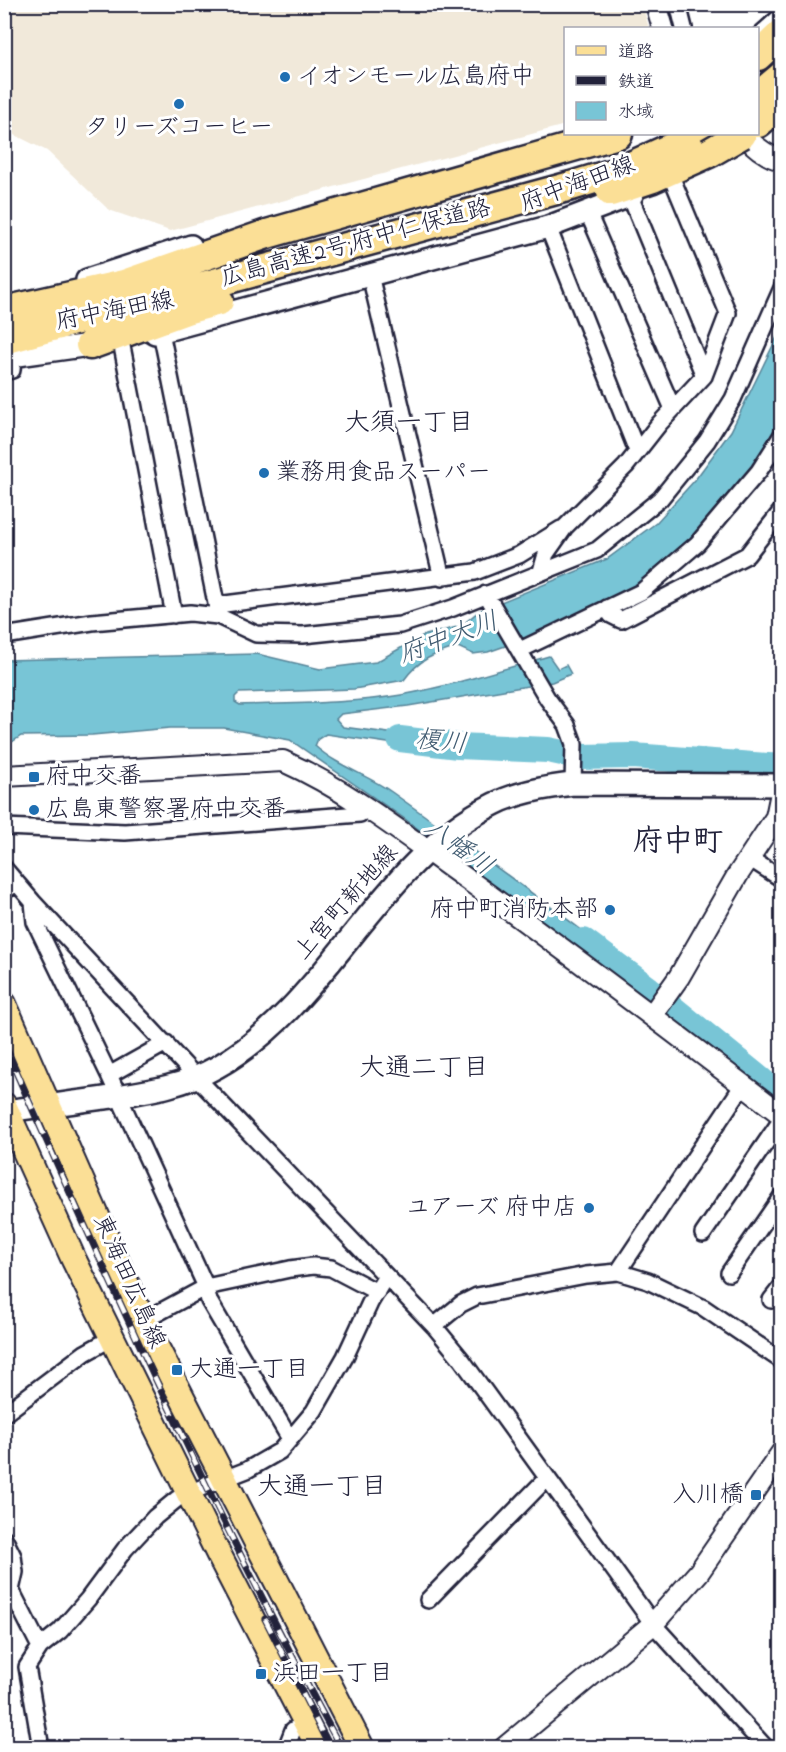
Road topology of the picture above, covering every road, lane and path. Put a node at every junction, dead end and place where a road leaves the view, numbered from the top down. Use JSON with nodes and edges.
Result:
{"nodes":[{"id":1,"x":656,"y":4,"type":"edge"},
{"id":2,"x":678,"y":4,"type":"edge"},
{"id":3,"x":782,"y":15,"type":"edge"},
{"id":4,"x":663,"y":27,"type":"edge"},
{"id":5,"x":684,"y":27,"type":"edge"},
{"id":6,"x":782,"y":33,"type":"edge"},
{"id":7,"x":759,"y":36,"type":"edge"},
{"id":8,"x":782,"y":48,"type":"edge"},
{"id":9,"x":759,"y":55,"type":"edge"},
{"id":10,"x":759,"y":69,"type":"edge"},
{"id":11,"x":782,"y":76,"type":"edge"},
{"id":12,"x":759,"y":95,"type":"edge"},
{"id":13,"x":782,"y":95,"type":"edge"},
{"id":14,"x":782,"y":103,"type":"edge"},
{"id":15,"x":759,"y":120,"type":"edge"},
{"id":16,"x":759,"y":120,"type":"edge"},
{"id":17,"x":600,"y":135,"type":"edge"},
{"id":18,"x":614,"y":135,"type":"edge"},
{"id":19,"x":656,"y":135,"type":"edge"},
{"id":20,"x":699,"y":135,"type":"edge"},
{"id":21,"x":739,"y":135,"type":"edge"},
{"id":22,"x":740,"y":135,"type":"edge"},
{"id":23,"x":742,"y":135,"type":"edge"},
{"id":24,"x":782,"y":160,"type":"edge"},
{"id":25,"x":671,"y":176,"type":"junction"},
{"id":26,"x":630,"y":196,"type":"junction"},
{"id":27,"x":588,"y":213,"type":"junction"},
{"id":28,"x":548,"y":227,"type":"junction"},
{"id":29,"x":370,"y":275,"type":"junction"},
{"id":30,"x":782,"y":288,"type":"edge"},
{"id":31,"x":4,"y":311,"type":"edge"},
{"id":32,"x":4,"y":321,"type":"edge"},
{"id":33,"x":160,"y":332,"type":"junction"},
{"id":34,"x":121,"y":341,"type":"junction"},
{"id":35,"x":90,"y":345,"type":"junction"},
{"id":36,"x":7,"y":356,"type":"edge"},
{"id":37,"x":704,"y":376,"type":"junction"},
{"id":38,"x":673,"y":409,"type":"junction"},
{"id":39,"x":782,"y":435,"type":"edge"},
{"id":40,"x":637,"y":451,"type":"junction"},
{"id":41,"x":782,"y":510,"type":"edge"},
{"id":42,"x":565,"y":527,"type":"junction"},
{"id":43,"x":541,"y":571,"type":"junction"},
{"id":44,"x":442,"y":578,"type":"junction"},
{"id":45,"x":488,"y":598,"type":"junction"},
{"id":46,"x":608,"y":608,"type":"junction"},
{"id":47,"x":218,"y":610,"type":"junction"},
{"id":48,"x":174,"y":615,"type":"junction"},
{"id":49,"x":4,"y":636,"type":"edge"},
{"id":50,"x":518,"y":648,"type":"junction"},
{"id":51,"x":4,"y":776,"type":"edge"},
{"id":52,"x":573,"y":776,"type":"junction"},
{"id":53,"x":782,"y":787,"type":"edge"},
{"id":54,"x":368,"y":808,"type":"junction"},
{"id":55,"x":4,"y":827,"type":"edge"},
{"id":56,"x":438,"y":842,"type":"junction"},
{"id":57,"x":749,"y":858,"type":"junction"},
{"id":58,"x":4,"y":868,"type":"edge"},
{"id":59,"x":782,"y":879,"type":"edge"},
{"id":60,"x":10,"y":887,"type":"edge"},
{"id":61,"x":33,"y":903,"type":"junction"},
{"id":62,"x":4,"y":1004,"type":"edge"},
{"id":63,"x":652,"y":1015,"type":"junction"},
{"id":64,"x":166,"y":1043,"type":"junction"},
{"id":65,"x":109,"y":1076,"type":"junction"},
{"id":66,"x":196,"y":1077,"type":"junction"},
{"id":67,"x":743,"y":1085,"type":"junction"},
{"id":68,"x":118,"y":1096,"type":"junction"},
{"id":69,"x":50,"y":1106,"type":"junction"},
{"id":70,"x":5,"y":1109,"type":"edge"},
{"id":71,"x":782,"y":1115,"type":"edge"},
{"id":72,"x":782,"y":1119,"type":"edge"},
{"id":73,"x":782,"y":1196,"type":"edge"},
{"id":74,"x":703,"y":1234,"type":"dead end"},
{"id":75,"x":618,"y":1272,"type":"junction"},
{"id":76,"x":729,"y":1273,"type":"dead end"},
{"id":77,"x":386,"y":1276,"type":"junction"},
{"id":78,"x":782,"y":1286,"type":"edge"},
{"id":79,"x":206,"y":1287,"type":"junction"},
{"id":80,"x":377,"y":1292,"type":"junction"},
{"id":81,"x":771,"y":1300,"type":"dead end"},
{"id":82,"x":143,"y":1320,"type":"junction"},
{"id":83,"x":434,"y":1326,"type":"junction"},
{"id":84,"x":112,"y":1338,"type":"junction"},
{"id":85,"x":782,"y":1361,"type":"edge"},
{"id":86,"x":4,"y":1414,"type":"edge"},
{"id":87,"x":290,"y":1439,"type":"junction"},
{"id":88,"x":782,"y":1452,"type":"edge"},
{"id":89,"x":224,"y":1478,"type":"junction"},
{"id":90,"x":547,"y":1478,"type":"junction"},
{"id":91,"x":188,"y":1493,"type":"junction"},
{"id":92,"x":4,"y":1538,"type":"edge"},
{"id":93,"x":428,"y":1600,"type":"dead end"},
{"id":94,"x":652,"y":1624,"type":"junction"},
{"id":95,"x":40,"y":1647,"type":"junction"},
{"id":96,"x":305,"y":1722,"type":"junction"},
{"id":97,"x":41,"y":1748,"type":"edge"},
{"id":98,"x":286,"y":1748,"type":"edge"},
{"id":99,"x":319,"y":1748,"type":"edge"},
{"id":100,"x":362,"y":1748,"type":"edge"},
{"id":101,"x":504,"y":1748,"type":"edge"},
{"id":102,"x":766,"y":1748,"type":"edge"}],
"edges":[{"from":1,"to":4,"type":"street"},
{"from":2,"to":5,"type":"street"},
{"from":3,"to":7,"type":"street"},
{"from":6,"to":9,"type":"highway"},
{"from":8,"to":10,"type":"highway"},
{"from":11,"to":12,"type":"highway"},
{"from":13,"to":15,"type":"main road"},
{"from":14,"to":16,"type":"highway"},
{"from":17,"to":31,"type":"main road","name":"府中海田線"},
{"from":18,"to":31,"type":"highway"},
{"from":19,"to":32,"type":"highway","name":"広島高速2号;府中仁保道路"},
{"from":20,"to":36,"type":"highway","name":"広島高速2号;府中仁保道路"},
{"from":21,"to":35,"type":"highway","bridge":true},
{"from":22,"to":25,"type":"main road","name":"府中海田線"},
{"from":23,"to":24,"type":"street"},
{"from":25,"to":26,"type":"main road","name":"府中海田線"},
{"from":25,"to":37,"type":"street"},
{"from":26,"to":27,"type":"main road","name":"府中海田線"},
{"from":26,"to":37,"type":"street"},
{"from":27,"to":28,"type":"main road","name":"府中海田線"},
{"from":27,"to":38,"type":"street"},
{"from":28,"to":29,"type":"main road","name":"府中海田線"},
{"from":28,"to":40,"type":"street"},
{"from":29,"to":33,"type":"main road","name":"府中海田線"},
{"from":29,"to":44,"type":"street"},
{"from":30,"to":43,"type":"street"},
{"from":33,"to":34,"type":"main road","name":"府中海田線"},
{"from":33,"to":47,"type":"street"},
{"from":34,"to":35,"type":"main road","name":"府中海田線"},
{"from":34,"to":48,"type":"street"},
{"from":35,"to":36,"type":"main road","name":"府中海田線"},
{"from":37,"to":38,"type":"street"},
{"from":38,"to":40,"type":"street"},
{"from":39,"to":46,"type":"street"},
{"from":40,"to":42,"type":"street"},
{"from":41,"to":46,"type":"street"},
{"from":42,"to":43,"type":"street"},
{"from":42,"to":44,"type":"street"},
{"from":43,"to":45,"type":"street"},
{"from":44,"to":47,"type":"street"},
{"from":45,"to":47,"type":"street"},
{"from":45,"to":50,"type":"street"},
{"from":46,"to":50,"type":"street"},
{"from":47,"to":48,"type":"street"},
{"from":48,"to":49,"type":"street"},
{"from":50,"to":52,"type":"street"},
{"from":51,"to":54,"type":"street"},
{"from":52,"to":53,"type":"main road","name":"上宮町新地線"},
{"from":52,"to":56,"type":"main road","name":"上宮町新地線"},
{"from":53,"to":57,"type":"street"},
{"from":54,"to":55,"type":"street"},
{"from":54,"to":56,"type":"street"},
{"from":56,"to":63,"type":"street"},
{"from":56,"to":66,"type":"main road","name":"上宮町新地線"},
{"from":57,"to":59,"type":"street"},
{"from":57,"to":63,"type":"street"},
{"from":58,"to":60,"type":"street"},
{"from":60,"to":61,"type":"street"},
{"from":61,"to":64,"type":"street"},
{"from":61,"to":65,"type":"street"},
{"from":62,"to":69,"type":"main road","name":"東海田広島線"},
{"from":63,"to":67,"type":"street"},
{"from":64,"to":65,"type":"street"},
{"from":64,"to":66,"type":"street"},
{"from":65,"to":68,"type":"street"},
{"from":66,"to":68,"type":"main road","name":"上宮町新地線"},
{"from":66,"to":77,"type":"street"},
{"from":67,"to":71,"type":"street"},
{"from":67,"to":75,"type":"street"},
{"from":68,"to":69,"type":"main road","name":"上宮町新地線"},
{"from":68,"to":79,"type":"street"},
{"from":69,"to":70,"type":"main road","name":"上宮町新地線"},
{"from":69,"to":82,"type":"main road","name":"東海田広島線"},
{"from":70,"to":84,"type":"main road","name":"東海田広島線"},
{"from":72,"to":74,"type":"street"},
{"from":73,"to":76,"type":"street"},
{"from":75,"to":83,"type":"street"},
{"from":75,"to":85,"type":"street"},
{"from":77,"to":80,"type":"street"},
{"from":77,"to":83,"type":"street"},
{"from":78,"to":81,"type":"street"},
{"from":79,"to":80,"type":"street"},
{"from":79,"to":82,"type":"street"},
{"from":79,"to":87,"type":"street"},
{"from":80,"to":87,"type":"street"},
{"from":82,"to":89,"type":"main road","name":"東海田広島線"},
{"from":83,"to":90,"type":"street"},
{"from":84,"to":86,"type":"street"},
{"from":84,"to":91,"type":"main road","name":"東海田広島線"},
{"from":87,"to":89,"type":"street"},
{"from":88,"to":94,"type":"street"},
{"from":89,"to":91,"type":"street"},
{"from":89,"to":100,"type":"main road","name":"東海田広島線"},
{"from":90,"to":93,"type":"street"},
{"from":90,"to":94,"type":"street"},
{"from":91,"to":95,"type":"street"},
{"from":91,"to":96,"type":"main road","name":"東海田広島線"},
{"from":92,"to":95,"type":"street"},
{"from":94,"to":101,"type":"street"},
{"from":94,"to":102,"type":"street"},
{"from":95,"to":97,"type":"street"},
{"from":96,"to":98,"type":"street"},
{"from":96,"to":99,"type":"main road","name":"東海田広島線"}]}
